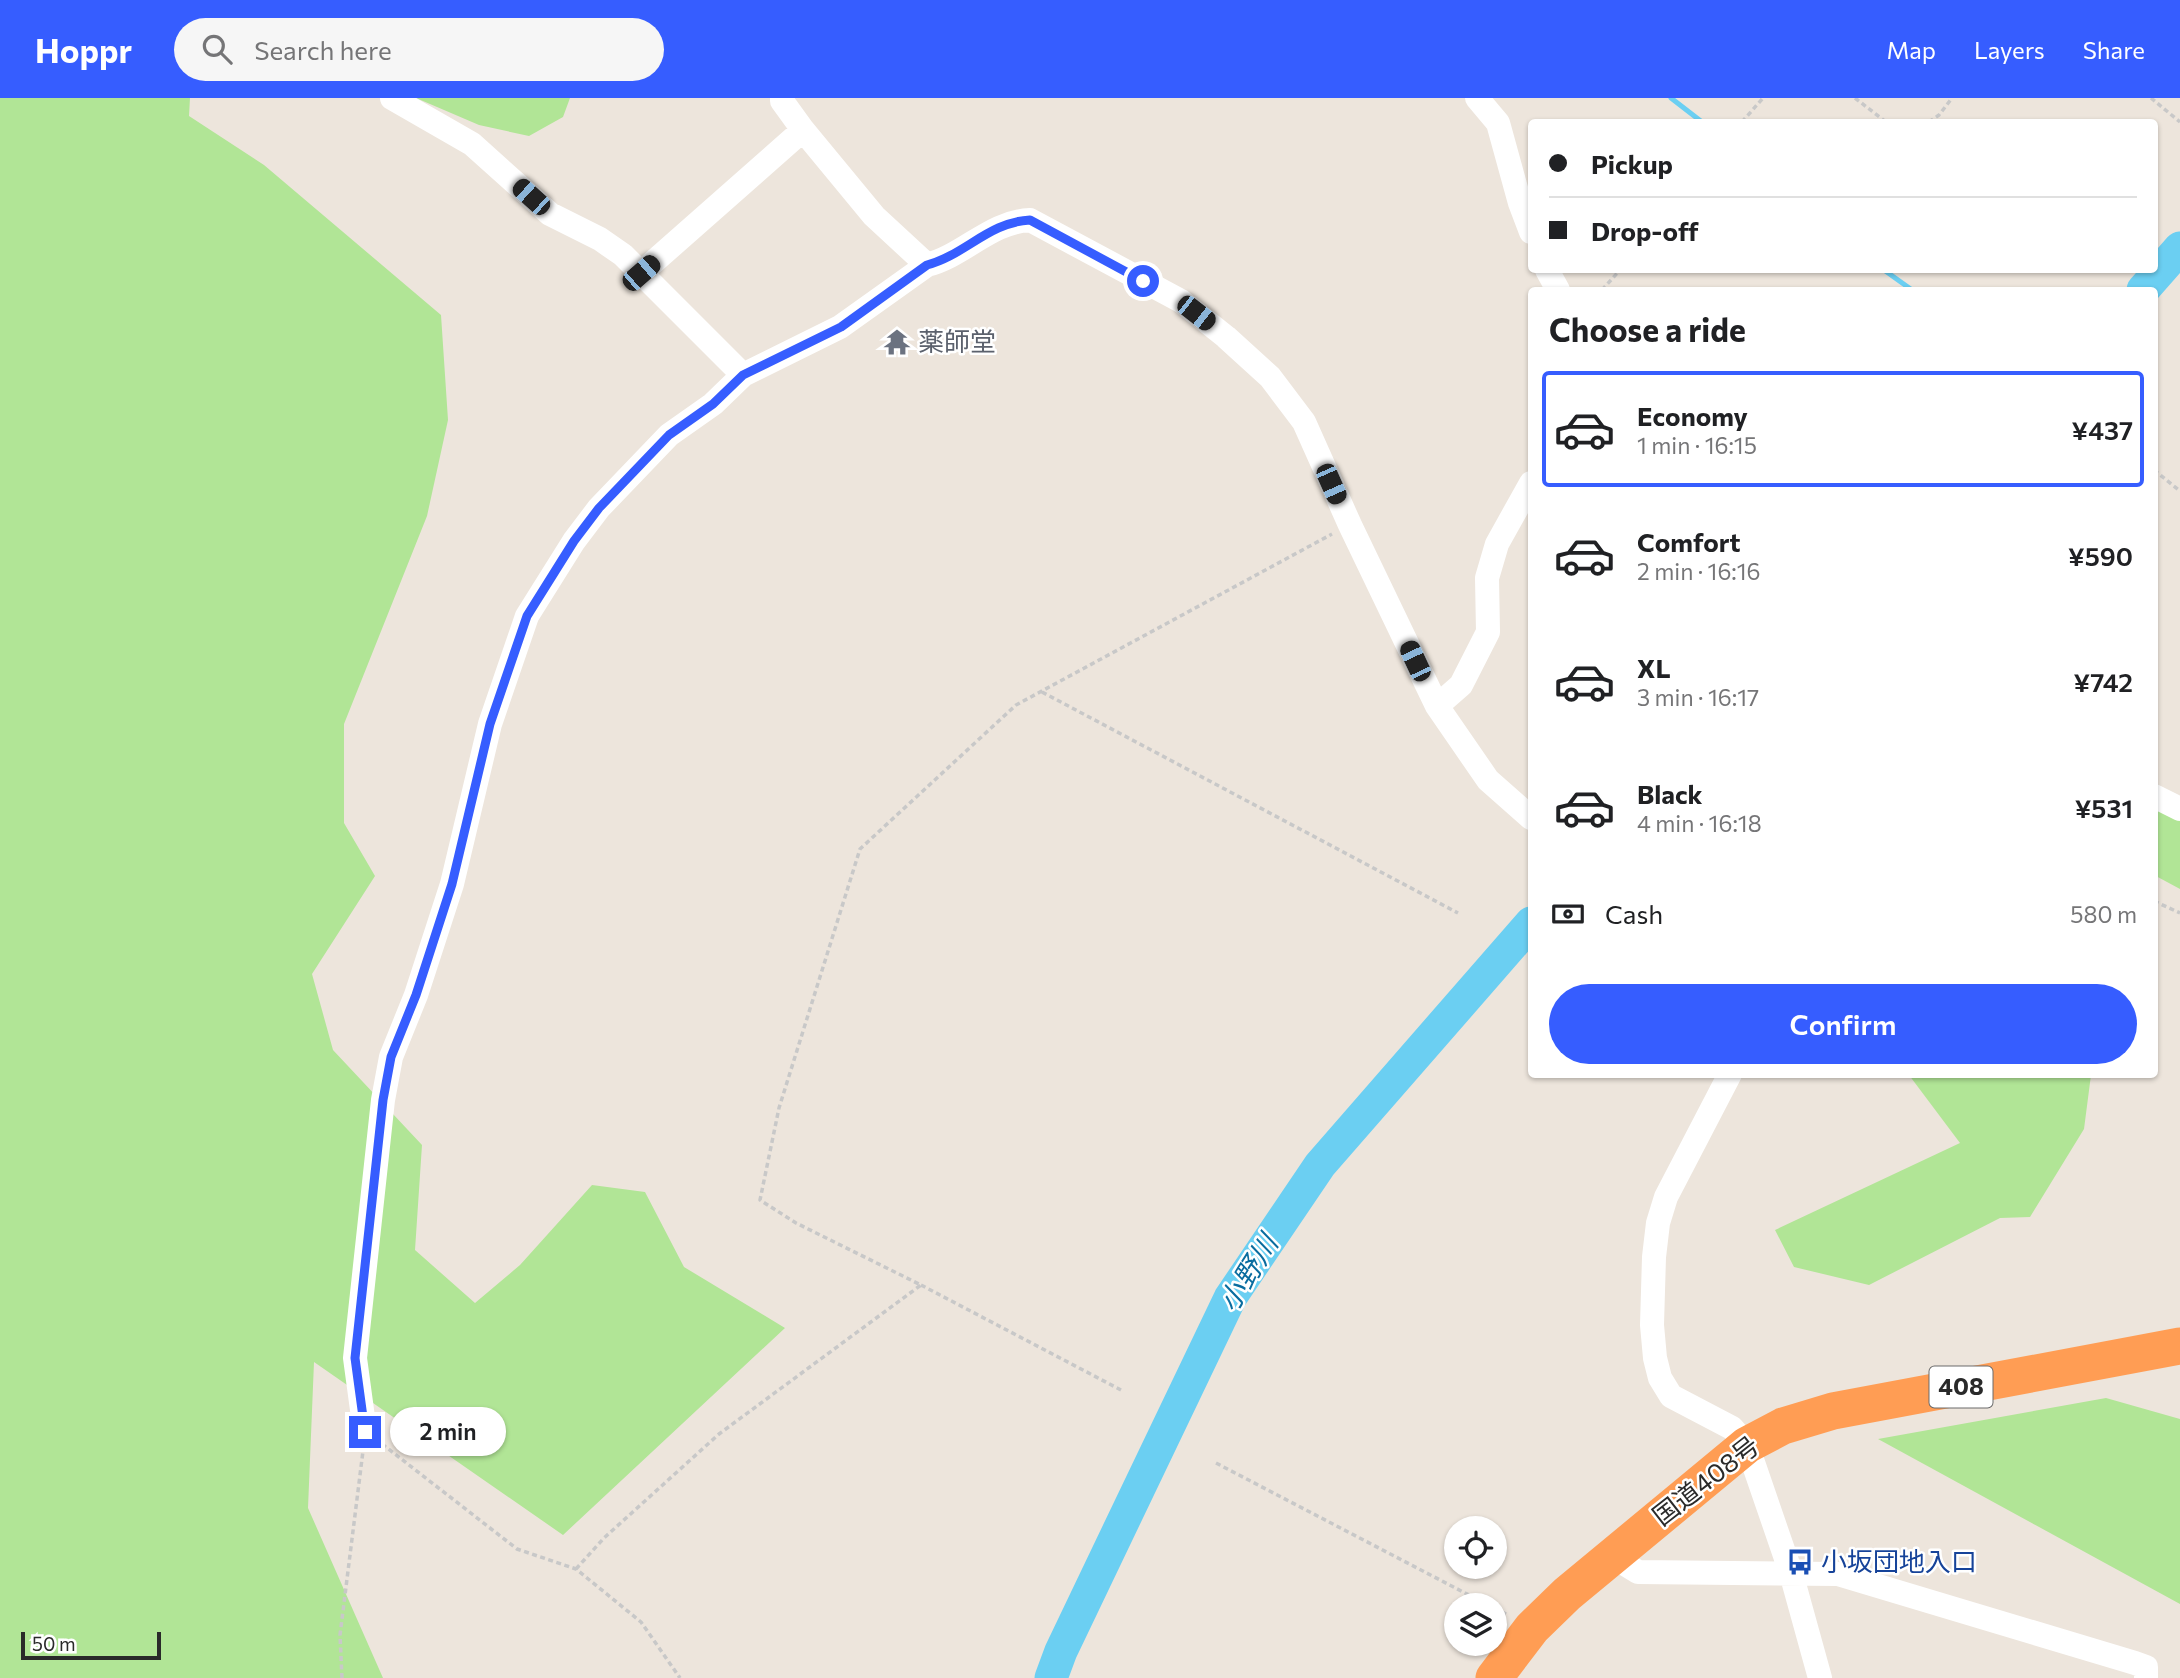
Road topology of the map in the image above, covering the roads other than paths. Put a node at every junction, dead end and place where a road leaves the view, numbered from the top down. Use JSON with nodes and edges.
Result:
{"nodes":[{"id":1,"x":392,"y":98,"type":"edge"},
{"id":2,"x":782,"y":98,"type":"edge"},
{"id":3,"x":1478,"y":98,"type":"edge"},
{"id":4,"x":803,"y":130,"type":"junction"},
{"id":5,"x":1528,"y":224,"type":"edge"},
{"id":6,"x":927,"y":265,"type":"junction"},
{"id":7,"x":641,"y":273,"type":"junction"},
{"id":8,"x":743,"y":375,"type":"junction"},
{"id":9,"x":1528,"y":488,"type":"edge"},
{"id":10,"x":1437,"y":706,"type":"junction"},
{"id":11,"x":2158,"y":798,"type":"edge"},
{"id":12,"x":2180,"y":809,"type":"edge"},
{"id":13,"x":1528,"y":815,"type":"edge"},
{"id":14,"x":1728,"y":1078,"type":"edge"},
{"id":15,"x":2180,"y":1346,"type":"edge"},
{"id":16,"x":365,"y":1432,"type":"road end"},
{"id":17,"x":1747,"y":1445,"type":"junction"},
{"id":18,"x":1612,"y":1556,"type":"junction"},
{"id":19,"x":1791,"y":1573,"type":"junction"},
{"id":20,"x":1494,"y":1678,"type":"edge"},
{"id":21,"x":1820,"y":1678,"type":"edge"},
{"id":22,"x":2146,"y":1678,"type":"edge"}],
"edges":[{"from":1,"to":7,"type":"street"},
{"from":2,"to":4,"type":"street"},
{"from":3,"to":5,"type":"street"},
{"from":4,"to":6,"type":"street"},
{"from":4,"to":7,"type":"street"},
{"from":6,"to":8,"type":"street"},
{"from":6,"to":10,"type":"street"},
{"from":7,"to":8,"type":"street"},
{"from":8,"to":16,"type":"street"},
{"from":9,"to":10,"type":"street"},
{"from":10,"to":13,"type":"street"},
{"from":11,"to":12,"type":"street"},
{"from":14,"to":17,"type":"street"},
{"from":15,"to":17,"type":"highway","name":"国道408号","number":"408"},
{"from":17,"to":18,"type":"highway","name":"国道408号","number":"408"},
{"from":17,"to":19,"type":"street"},
{"from":18,"to":19,"type":"street"},
{"from":18,"to":20,"type":"highway","name":"国道408号","number":"408"},
{"from":19,"to":21,"type":"street"},
{"from":19,"to":22,"type":"street"}]}
